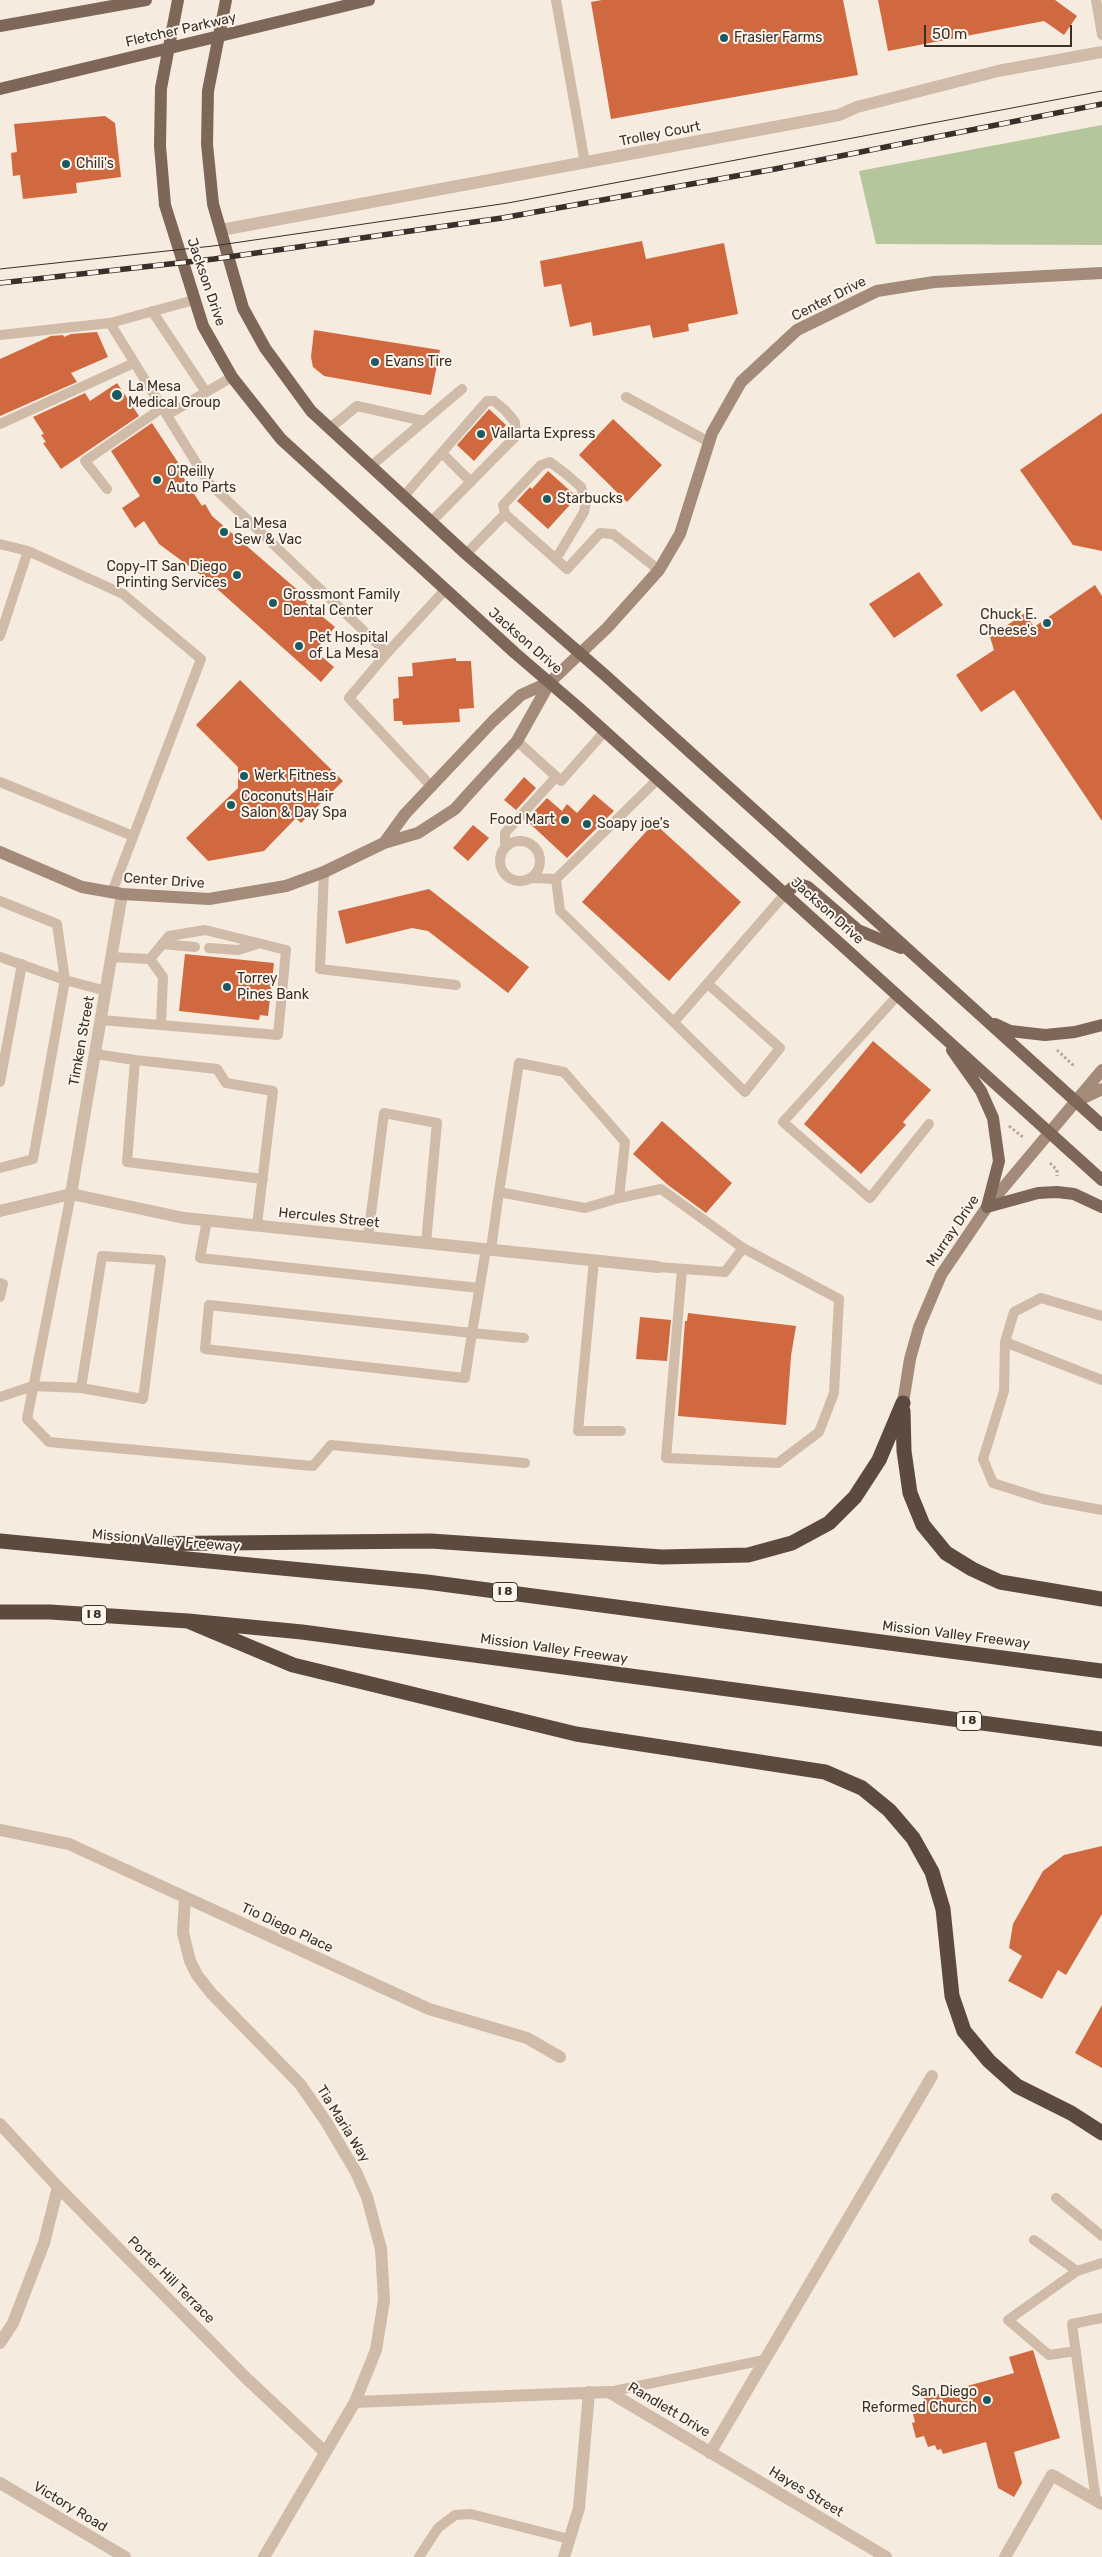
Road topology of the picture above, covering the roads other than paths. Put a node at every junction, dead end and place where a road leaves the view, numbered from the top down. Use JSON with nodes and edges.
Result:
{"nodes":[{"id":1,"x":146,"y":0,"type":"edge"},
{"id":2,"x":178,"y":0,"type":"edge"},
{"id":3,"x":226,"y":0,"type":"edge"},
{"id":4,"x":369,"y":0,"type":"edge"},
{"id":5,"x":556,"y":0,"type":"edge"},
{"id":6,"x":1096,"y":0,"type":"edge"},
{"id":7,"x":0,"y":26,"type":"edge"},
{"id":8,"x":1102,"y":35,"type":"edge"},
{"id":9,"x":218,"y":37,"type":"junction"},
{"id":10,"x":169,"y":48,"type":"junction"},
{"id":11,"x":1102,"y":52,"type":"edge"},
{"id":12,"x":0,"y":89,"type":"edge"},
{"id":13,"x":585,"y":163,"type":"junction"},
{"id":14,"x":221,"y":230,"type":"junction"},
{"id":15,"x":1102,"y":273,"type":"edge"},
{"id":16,"x":194,"y":300,"type":"junction"},
{"id":17,"x":152,"y":311,"type":"junction"},
{"id":18,"x":110,"y":323,"type":"junction"},
{"id":19,"x":0,"y":335,"type":"edge"},
{"id":20,"x":134,"y":363,"type":"junction"},
{"id":21,"x":232,"y":377,"type":"junction"},
{"id":22,"x":462,"y":389,"type":"dead end"},
{"id":23,"x":206,"y":392,"type":"junction"},
{"id":24,"x":626,"y":397,"type":"dead end"},
{"id":25,"x":165,"y":412,"type":"junction"},
{"id":26,"x":424,"y":421,"type":"junction"},
{"id":27,"x":0,"y":424,"type":"edge"},
{"id":28,"x":330,"y":428,"type":"junction"},
{"id":29,"x":709,"y":442,"type":"junction"},
{"id":30,"x":442,"y":453,"type":"junction"},
{"id":31,"x":371,"y":466,"type":"junction"},
{"id":32,"x":471,"y":482,"type":"junction"},
{"id":33,"x":107,"y":489,"type":"dead end"},
{"id":34,"x":404,"y":496,"type":"junction"},
{"id":35,"x":505,"y":514,"type":"junction"},
{"id":36,"x":432,"y":521,"type":"junction"},
{"id":37,"x":0,"y":544,"type":"edge"},
{"id":38,"x":28,"y":551,"type":"junction"},
{"id":39,"x":466,"y":554,"type":"junction"},
{"id":40,"x":556,"y":559,"type":"junction"},
{"id":41,"x":659,"y":570,"type":"junction"},
{"id":42,"x":445,"y":590,"type":"junction"},
{"id":43,"x":0,"y":636,"type":"edge"},
{"id":44,"x":387,"y":653,"type":"junction"},
{"id":45,"x":580,"y":653,"type":"junction"},
{"id":46,"x":550,"y":682,"type":"junction"},
{"id":47,"x":605,"y":731,"type":"junction"},
{"id":48,"x":517,"y":741,"type":"junction"},
{"id":49,"x":556,"y":777,"type":"junction"},
{"id":50,"x":658,"y":779,"type":"junction"},
{"id":51,"x":0,"y":782,"type":"edge"},
{"id":52,"x":432,"y":787,"type":"junction"},
{"id":53,"x":133,"y":836,"type":"junction"},
{"id":54,"x":384,"y":843,"type":"junction"},
{"id":55,"x":505,"y":846,"type":"junction"},
{"id":56,"x":0,"y":852,"type":"edge"},
{"id":57,"x":324,"y":872,"type":"junction"},
{"id":58,"x":530,"y":878,"type":"junction"},
{"id":59,"x":556,"y":879,"type":"junction"},
{"id":60,"x":117,"y":893,"type":"junction"},
{"id":61,"x":785,"y":894,"type":"junction"},
{"id":62,"x":0,"y":901,"type":"edge"},
{"id":63,"x":162,"y":944,"type":"junction"},
{"id":64,"x":258,"y":944,"type":"junction"},
{"id":65,"x":195,"y":947,"type":"dead end"},
{"id":66,"x":209,"y":948,"type":"dead end"},
{"id":67,"x":910,"y":952,"type":"junction"},
{"id":68,"x":0,"y":956,"type":"edge"},
{"id":69,"x":111,"y":957,"type":"junction"},
{"id":70,"x":150,"y":959,"type":"junction"},
{"id":71,"x":22,"y":964,"type":"junction"},
{"id":72,"x":65,"y":980,"type":"junction"},
{"id":73,"x":708,"y":984,"type":"junction"},
{"id":74,"x":456,"y":985,"type":"dead end"},
{"id":75,"x":106,"y":991,"type":"junction"},
{"id":76,"x":898,"y":995,"type":"junction"},
{"id":77,"x":101,"y":1020,"type":"junction"},
{"id":78,"x":985,"y":1020,"type":"junction"},
{"id":79,"x":674,"y":1022,"type":"junction"},
{"id":80,"x":161,"y":1025,"type":"junction"},
{"id":81,"x":1102,"y":1025,"type":"edge"},
{"id":82,"x":937,"y":1030,"type":"junction"},
{"id":83,"x":95,"y":1054,"type":"junction"},
{"id":84,"x":135,"y":1060,"type":"junction"},
{"id":85,"x":1102,"y":1070,"type":"edge"},
{"id":86,"x":0,"y":1082,"type":"edge"},
{"id":87,"x":1102,"y":1089,"type":"edge"},
{"id":88,"x":1076,"y":1101,"type":"junction"},
{"id":89,"x":929,"y":1124,"type":"dead end"},
{"id":90,"x":1102,"y":1125,"type":"edge"},
{"id":91,"x":1050,"y":1132,"type":"junction"},
{"id":92,"x":0,"y":1168,"type":"edge"},
{"id":93,"x":263,"y":1179,"type":"junction"},
{"id":94,"x":1102,"y":1180,"type":"edge"},
{"id":95,"x":499,"y":1192,"type":"junction"},
{"id":96,"x":71,"y":1194,"type":"junction"},
{"id":97,"x":619,"y":1198,"type":"junction"},
{"id":98,"x":987,"y":1207,"type":"junction"},
{"id":99,"x":1102,"y":1207,"type":"edge"},
{"id":100,"x":0,"y":1211,"type":"edge"},
{"id":101,"x":207,"y":1220,"type":"junction"},
{"id":102,"x":257,"y":1225,"type":"junction"},
{"id":103,"x":368,"y":1237,"type":"junction"},
{"id":104,"x":426,"y":1243,"type":"junction"},
{"id":105,"x":743,"y":1248,"type":"junction"},
{"id":106,"x":488,"y":1249,"type":"junction"},
{"id":107,"x":594,"y":1260,"type":"junction"},
{"id":108,"x":658,"y":1267,"type":"joint"},
{"id":109,"x":682,"y":1269,"type":"junction"},
{"id":110,"x":0,"y":1283,"type":"edge"},
{"id":111,"x":480,"y":1288,"type":"junction"},
{"id":112,"x":0,"y":1297,"type":"edge"},
{"id":113,"x":1102,"y":1316,"type":"edge"},
{"id":114,"x":472,"y":1333,"type":"junction"},
{"id":115,"x":524,"y":1338,"type":"dead end"},
{"id":116,"x":1005,"y":1342,"type":"junction"},
{"id":117,"x":1102,"y":1380,"type":"edge"},
{"id":118,"x":33,"y":1386,"type":"junction"},
{"id":119,"x":81,"y":1388,"type":"junction"},
{"id":120,"x":0,"y":1397,"type":"edge"},
{"id":121,"x":903,"y":1403,"type":"junction"},
{"id":122,"x":621,"y":1431,"type":"dead end"},
{"id":123,"x":525,"y":1463,"type":"dead end"},
{"id":124,"x":1102,"y":1510,"type":"edge"},
{"id":125,"x":0,"y":1542,"type":"edge"},
{"id":126,"x":35,"y":1545,"type":"junction"},
{"id":127,"x":1102,"y":1599,"type":"edge"},
{"id":128,"x":0,"y":1612,"type":"edge"},
{"id":129,"x":188,"y":1621,"type":"junction"},
{"id":130,"x":1102,"y":1671,"type":"edge"},
{"id":131,"x":1102,"y":1739,"type":"edge"},
{"id":132,"x":0,"y":1830,"type":"edge"},
{"id":133,"x":185,"y":1897,"type":"junction"},
{"id":134,"x":560,"y":2057,"type":"dead end"},
{"id":135,"x":932,"y":2076,"type":"dead end"},
{"id":136,"x":0,"y":2124,"type":"edge"},
{"id":137,"x":1102,"y":2133,"type":"edge"},
{"id":138,"x":58,"y":2187,"type":"junction"},
{"id":139,"x":1056,"y":2198,"type":"dead end"},
{"id":140,"x":1102,"y":2236,"type":"edge"},
{"id":141,"x":1034,"y":2240,"type":"dead end"},
{"id":142,"x":1102,"y":2263,"type":"edge"},
{"id":143,"x":1077,"y":2271,"type":"junction"},
{"id":144,"x":1102,"y":2318,"type":"edge"},
{"id":145,"x":0,"y":2343,"type":"edge"},
{"id":146,"x":1076,"y":2351,"type":"junction"},
{"id":147,"x":764,"y":2360,"type":"junction"},
{"id":148,"x":590,"y":2392,"type":"junction"},
{"id":149,"x":609,"y":2392,"type":"junction"},
{"id":150,"x":355,"y":2402,"type":"junction"},
{"id":151,"x":325,"y":2452,"type":"junction"},
{"id":152,"x":710,"y":2453,"type":"junction"},
{"id":153,"x":0,"y":2484,"type":"edge"},
{"id":154,"x":1099,"y":2502,"type":"edge"},
{"id":155,"x":569,"y":2539,"type":"junction"},
{"id":156,"x":125,"y":2557,"type":"edge"},
{"id":157,"x":264,"y":2557,"type":"edge"},
{"id":158,"x":419,"y":2557,"type":"edge"},
{"id":159,"x":564,"y":2557,"type":"edge"},
{"id":160,"x":886,"y":2557,"type":"edge"},
{"id":161,"x":1006,"y":2557,"type":"edge"}],
"edges":[{"from":1,"to":7,"type":"main road"},
{"from":2,"to":10,"type":"main road","name":"Jackson Drive"},
{"from":3,"to":9,"type":"main road","name":"Jackson Drive"},
{"from":4,"to":9,"type":"main road","name":"Fletcher Parkway"},
{"from":5,"to":13,"type":"lane"},
{"from":6,"to":8,"type":"lane"},
{"from":9,"to":10,"type":"main road","name":"Fletcher Parkway"},
{"from":9,"to":14,"type":"main road","name":"Jackson Drive"},
{"from":10,"to":12,"type":"main road","name":"Fletcher Parkway"},
{"from":10,"to":16,"type":"main road","name":"Jackson Drive"},
{"from":11,"to":13,"type":"street","name":"Trolley Court"},
{"from":13,"to":14,"type":"street","name":"Trolley Court"},
{"from":14,"to":28,"type":"main road","name":"Jackson Drive"},
{"from":15,"to":29,"type":"main road","name":"Center Drive"},
{"from":16,"to":17,"type":"lane"},
{"from":16,"to":21,"type":"main road","name":"Jackson Drive"},
{"from":17,"to":18,"type":"lane"},
{"from":17,"to":23,"type":"lane"},
{"from":18,"to":19,"type":"lane"},
{"from":18,"to":20,"type":"lane"},
{"from":20,"to":25,"type":"lane"},
{"from":20,"to":27,"type":"lane"},
{"from":21,"to":23,"type":"lane"},
{"from":21,"to":42,"type":"main road","name":"Jackson Drive"},
{"from":22,"to":26,"type":"lane"},
{"from":23,"to":25,"type":"lane"},
{"from":24,"to":29,"type":"lane"},
{"from":25,"to":33,"type":"lane"},
{"from":25,"to":44,"type":"lane"},
{"from":26,"to":28,"type":"lane"},
{"from":26,"to":31,"type":"lane"},
{"from":28,"to":31,"type":"main road","name":"Jackson Drive"},
{"from":29,"to":41,"type":"main road","name":"Center Drive"},
{"from":30,"to":32,"type":"lane"},
{"from":30,"to":32,"type":"lane"},
{"from":30,"to":34,"type":"lane"},
{"from":31,"to":34,"type":"main road","name":"Jackson Drive"},
{"from":32,"to":36,"type":"lane"},
{"from":34,"to":36,"type":"main road","name":"Jackson Drive"},
{"from":35,"to":39,"type":"lane"},
{"from":35,"to":40,"type":"lane"},
{"from":35,"to":40,"type":"lane"},
{"from":36,"to":39,"type":"main road","name":"Jackson Drive"},
{"from":37,"to":38,"type":"lane"},
{"from":38,"to":43,"type":"lane"},
{"from":38,"to":53,"type":"lane"},
{"from":39,"to":45,"type":"main road","name":"Jackson Drive"},
{"from":40,"to":41,"type":"lane"},
{"from":41,"to":45,"type":"main road","name":"Center Drive"},
{"from":42,"to":44,"type":"lane"},
{"from":42,"to":46,"type":"main road","name":"Jackson Drive"},
{"from":44,"to":52,"type":"lane"},
{"from":45,"to":46,"type":"main road","name":"Center Drive"},
{"from":45,"to":67,"type":"main road","name":"Jackson Drive"},
{"from":46,"to":47,"type":"main road","name":"Jackson Drive"},
{"from":46,"to":48,"type":"main road","name":"Center Drive"},
{"from":46,"to":52,"type":"main road","name":"Center Drive"},
{"from":47,"to":49,"type":"lane"},
{"from":47,"to":50,"type":"main road","name":"Jackson Drive"},
{"from":48,"to":49,"type":"lane"},
{"from":48,"to":54,"type":"main road","name":"Center Drive"},
{"from":49,"to":55,"type":"lane"},
{"from":50,"to":59,"type":"lane"},
{"from":50,"to":61,"type":"main road","name":"Jackson Drive"},
{"from":51,"to":53,"type":"lane"},
{"from":52,"to":54,"type":"main road","name":"Center Drive"},
{"from":53,"to":60,"type":"lane"},
{"from":54,"to":57,"type":"main road","name":"Center Drive"},
{"from":55,"to":58,"type":"lane"},
{"from":55,"to":58,"type":"lane"},
{"from":56,"to":60,"type":"main road","name":"Center Drive"},
{"from":57,"to":60,"type":"main road","name":"Center Drive"},
{"from":57,"to":74,"type":"lane"},
{"from":58,"to":59,"type":"lane"},
{"from":59,"to":79,"type":"lane"},
{"from":60,"to":69,"type":"street","name":"Timken Street"},
{"from":61,"to":67,"type":"main road"},
{"from":61,"to":73,"type":"lane"},
{"from":61,"to":76,"type":"main road","name":"Jackson Drive"},
{"from":62,"to":72,"type":"lane"},
{"from":63,"to":64,"type":"lane"},
{"from":63,"to":65,"type":"lane"},
{"from":63,"to":70,"type":"lane"},
{"from":64,"to":66,"type":"lane"},
{"from":64,"to":80,"type":"lane"},
{"from":67,"to":78,"type":"main road","name":"Jackson Drive"},
{"from":68,"to":71,"type":"lane"},
{"from":69,"to":70,"type":"lane"},
{"from":69,"to":75,"type":"street","name":"Timken Street"},
{"from":70,"to":80,"type":"lane"},
{"from":71,"to":72,"type":"lane"},
{"from":71,"to":86,"type":"lane"},
{"from":72,"to":75,"type":"lane"},
{"from":72,"to":92,"type":"lane"},
{"from":73,"to":79,"type":"lane"},
{"from":73,"to":79,"type":"lane"},
{"from":75,"to":77,"type":"street","name":"Timken Street"},
{"from":76,"to":82,"type":"main road","name":"Jackson Drive"},
{"from":76,"to":89,"type":"lane"},
{"from":77,"to":80,"type":"lane"},
{"from":77,"to":83,"type":"street","name":"Timken Street"},
{"from":78,"to":81,"type":"main road"},
{"from":78,"to":88,"type":"main road","name":"Jackson Drive"},
{"from":82,"to":91,"type":"main road","name":"Jackson Drive"},
{"from":82,"to":98,"type":"main road"},
{"from":83,"to":84,"type":"lane"},
{"from":83,"to":96,"type":"street","name":"Timken Street"},
{"from":84,"to":93,"type":"lane"},
{"from":84,"to":93,"type":"lane"},
{"from":85,"to":88,"type":"main road","name":"Murray Drive"},
{"from":87,"to":88,"type":"main road","name":"Murray Drive"},
{"from":88,"to":90,"type":"main road","name":"Jackson Drive"},
{"from":88,"to":91,"type":"main road","name":"Murray Drive"},
{"from":91,"to":94,"type":"main road","name":"Jackson Drive"},
{"from":91,"to":98,"type":"main road","name":"Murray Drive"},
{"from":93,"to":102,"type":"lane"},
{"from":95,"to":97,"type":"lane"},
{"from":95,"to":97,"type":"lane"},
{"from":95,"to":106,"type":"lane"},
{"from":96,"to":100,"type":"street","name":"Hercules Street"},
{"from":96,"to":101,"type":"street","name":"Hercules Street"},
{"from":96,"to":118,"type":"lane"},
{"from":97,"to":105,"type":"lane"},
{"from":98,"to":99,"type":"main road"},
{"from":98,"to":121,"type":"main road","name":"Murray Drive"},
{"from":101,"to":102,"type":"street","name":"Hercules Street"},
{"from":101,"to":111,"type":"lane"},
{"from":102,"to":103,"type":"street","name":"Hercules Street"},
{"from":103,"to":104,"type":"street","name":"Hercules Street"},
{"from":103,"to":104,"type":"lane"},
{"from":104,"to":106,"type":"street","name":"Hercules Street"},
{"from":105,"to":109,"type":"lane"},
{"from":105,"to":109,"type":"lane"},
{"from":106,"to":107,"type":"street","name":"Hercules Street"},
{"from":106,"to":111,"type":"lane"},
{"from":107,"to":108,"type":"street","name":"Hercules Street"},
{"from":107,"to":122,"type":"lane"},
{"from":108,"to":109,"type":"lane"},
{"from":110,"to":112,"type":"lane"},
{"from":111,"to":114,"type":"lane"},
{"from":113,"to":116,"type":"lane"},
{"from":114,"to":114,"type":"lane"},
{"from":114,"to":115,"type":"lane"},
{"from":116,"to":117,"type":"lane"},
{"from":116,"to":124,"type":"lane"},
{"from":118,"to":119,"type":"lane"},
{"from":118,"to":120,"type":"lane"},
{"from":118,"to":123,"type":"lane"},
{"from":119,"to":119,"type":"lane"},
{"from":121,"to":126,"type":"highway"},
{"from":121,"to":127,"type":"highway"},
{"from":125,"to":126,"type":"highway","name":"Mission Valley Freeway","number":"I 8"},
{"from":126,"to":130,"type":"highway","name":"Mission Valley Freeway","number":"I 8"},
{"from":128,"to":129,"type":"highway","name":"Mission Valley Freeway","number":"I 8"},
{"from":129,"to":131,"type":"highway","name":"Mission Valley Freeway","number":"I 8"},
{"from":129,"to":137,"type":"highway"},
{"from":132,"to":133,"type":"street","name":"Tio Diego Place"},
{"from":133,"to":134,"type":"street","name":"Tio Diego Place"},
{"from":133,"to":150,"type":"street","name":"Tia Maria Way"},
{"from":135,"to":147,"type":"street","name":"Randlett Drive"},
{"from":136,"to":138,"type":"street","name":"Porter Hill Terrace"},
{"from":138,"to":145,"type":"street"},
{"from":138,"to":151,"type":"street","name":"Porter Hill Terrace"},
{"from":139,"to":140,"type":"lane"},
{"from":141,"to":143,"type":"lane"},
{"from":142,"to":143,"type":"lane"},
{"from":143,"to":146,"type":"lane"},
{"from":144,"to":146,"type":"lane"},
{"from":146,"to":154,"type":"lane"},
{"from":147,"to":149,"type":"lane"},
{"from":147,"to":152,"type":"street","name":"Randlett Drive"},
{"from":148,"to":149,"type":"street","name":"Randlett Drive"},
{"from":148,"to":150,"type":"street","name":"Randlett Drive"},
{"from":148,"to":155,"type":"street"},
{"from":149,"to":152,"type":"street","name":"Randlett Drive"},
{"from":150,"to":151,"type":"street"},
{"from":151,"to":157,"type":"street"},
{"from":152,"to":160,"type":"street","name":"Hayes Street"},
{"from":153,"to":156,"type":"street","name":"Victory Road"},
{"from":154,"to":161,"type":"street"},
{"from":155,"to":158,"type":"lane"},
{"from":155,"to":159,"type":"street"}]}
